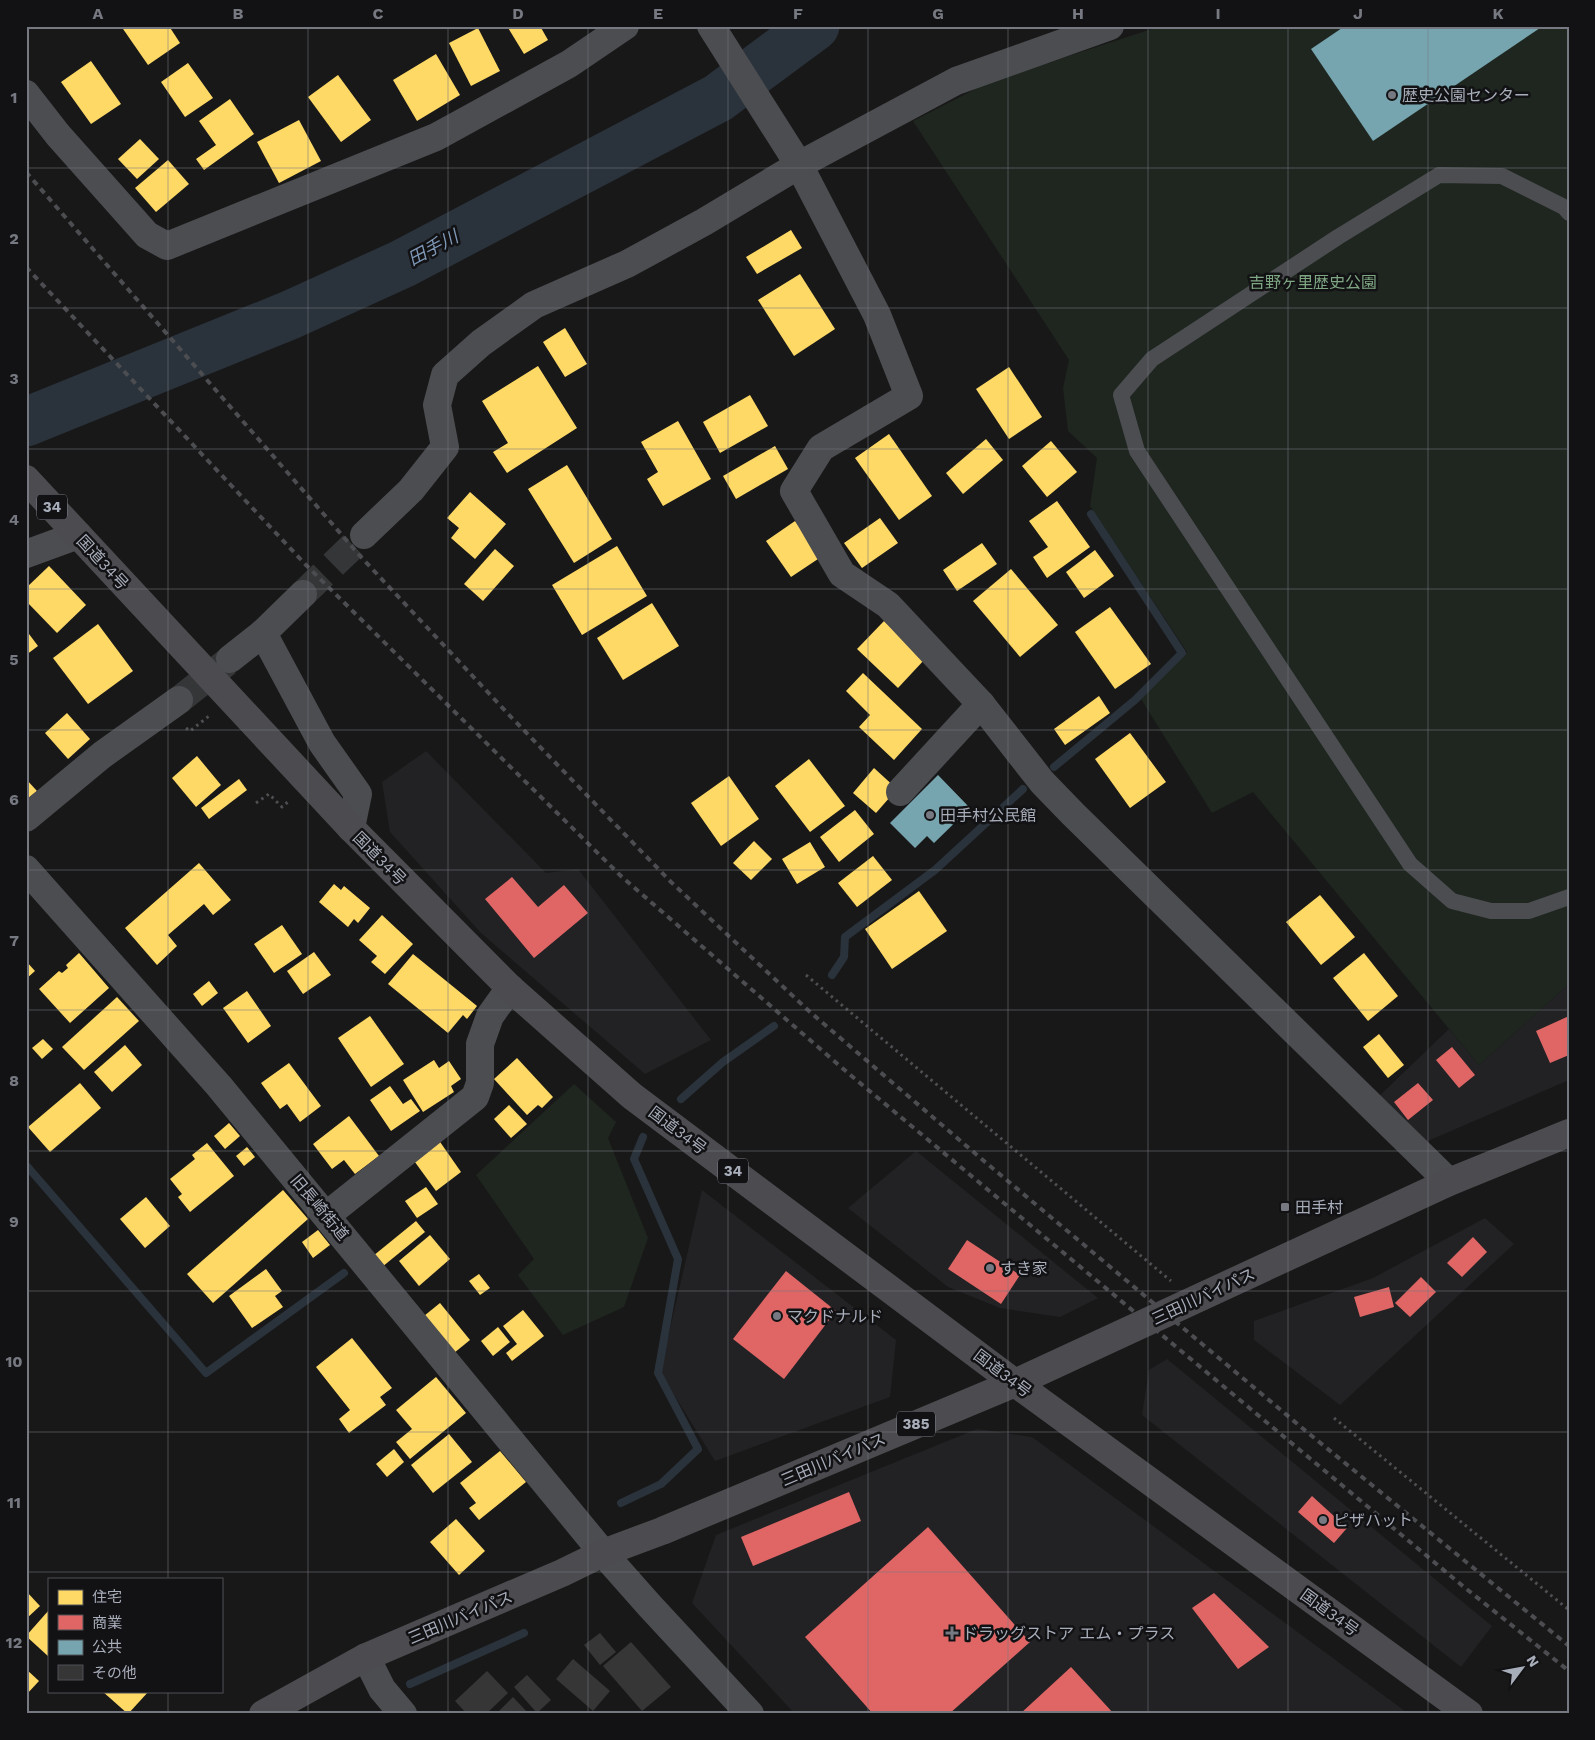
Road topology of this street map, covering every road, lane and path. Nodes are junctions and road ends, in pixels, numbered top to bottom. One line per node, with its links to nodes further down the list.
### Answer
1 (626, 26): 4 (street)
2 (1110, 26): 5 (street)
3 (713, 30): 5 (street)
4 (26, 94)
5 (799, 165): 9 (street); 15 (street)
6 (1569, 213): 22 (lane)
7 (26, 479): 8 (highway, 国道34号 / 34)
8 (78, 535): 10 (street); 20 (highway, 国道34号 / 34)
9 (364, 535)
10 (26, 554)
11 (303, 594): 12 (street)
12 (263, 633): 13 (street); 20 (street)
13 (230, 659)
14 (179, 700): 19 (street)
15 (981, 704): 16 (street); 26 (street)
16 (900, 792)
17 (289, 801): 18 (path)
18 (256, 803)
19 (26, 818)
20 (350, 828): 24 (highway, 国道34号 / 34)
21 (26, 869): 27 (street, 旧長崎街道)
22 (1569, 897)
23 (806, 975): 28 (path)
24 (510, 988): 27 (street); 29 (highway, 国道34号 / 34)
25 (1569, 1133): 26 (highway, 三田川バイパス / 385)
26 (1449, 1182): 28 (highway, 三田川バイパス / 385)
27 (327, 1215): 31 (street, 旧長崎街道)
28 (1190, 1302): 29 (highway, 三田川バイパス / 385)
29 (1016, 1383): 31 (highway, 三田川バイパス / 385); 37 (highway, 国道34号 / 34)
30 (1334, 1418): 32 (path)
31 (603, 1553): 33 (highway, 三田川バイパス / 385); 36 (street, 旧長崎街道)
32 (1569, 1610)
33 (366, 1657): 34 (highway, 三田川バイパス / 385); 35 (street)
34 (263, 1714)
35 (403, 1714)
36 (750, 1714)
37 (1470, 1714)

